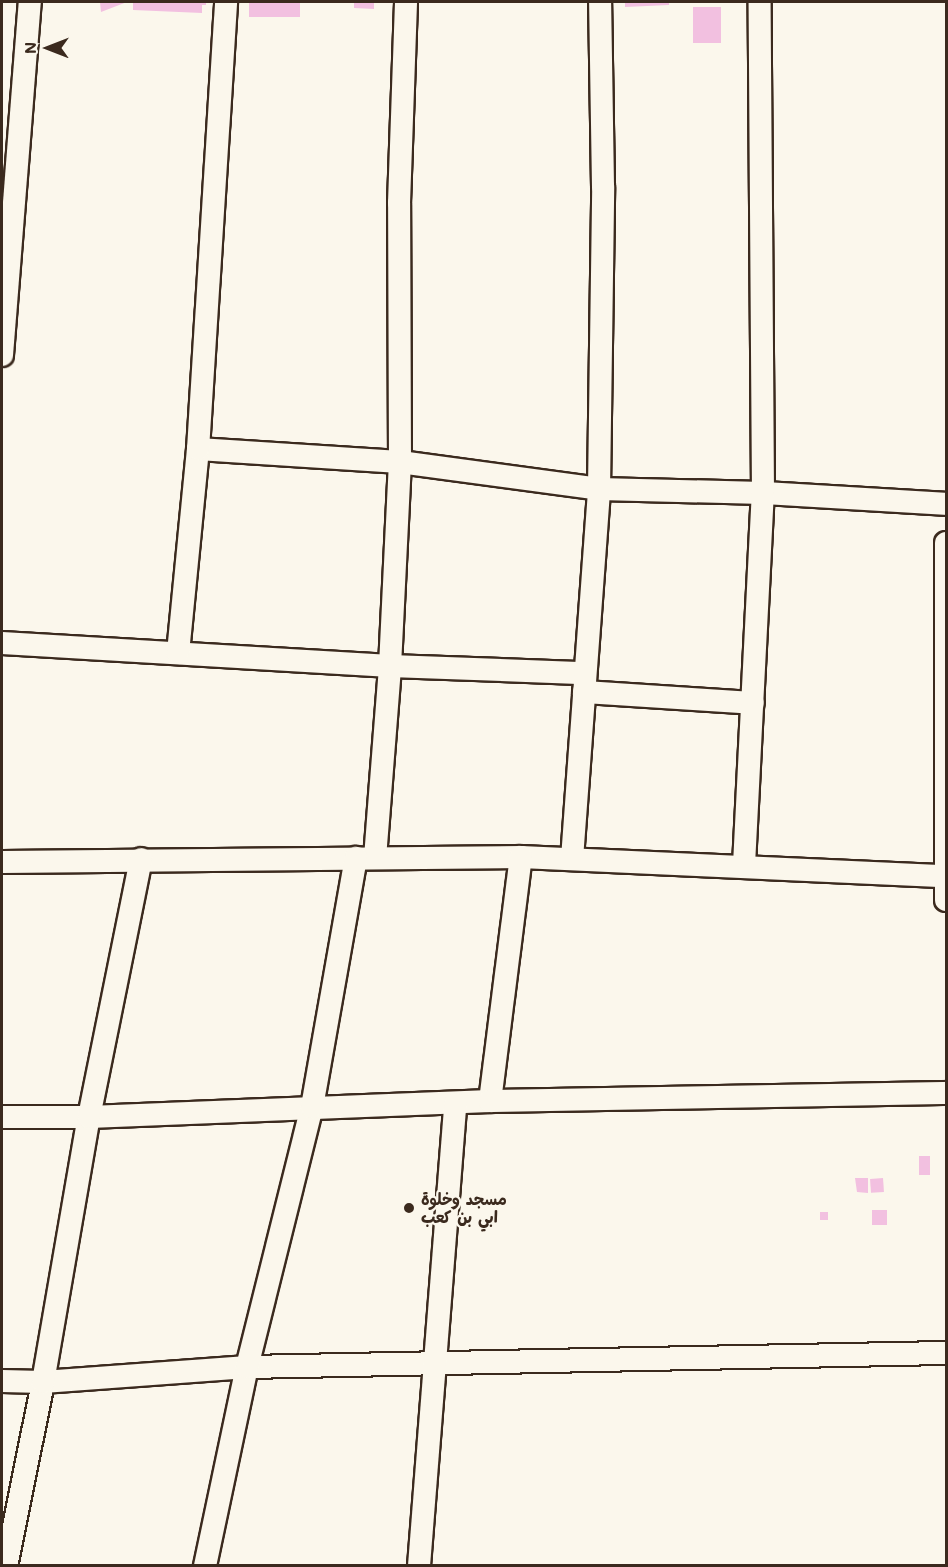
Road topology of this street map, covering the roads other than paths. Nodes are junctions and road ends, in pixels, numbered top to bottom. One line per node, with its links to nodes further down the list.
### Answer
1 (30, 2): 6 (street)
2 (226, 2): 7 (street)
3 (406, 2): 8 (street)
4 (600, 2): 9 (street)
5 (760, 2): 10 (street)
6 (2, 356)
7 (198, 448): 8 (street); 14 (street)
8 (400, 462): 9 (street); 15 (street)
9 (599, 489): 10 (street); 16 (street)
10 (763, 493): 11 (street); 17 (street)
11 (946, 504)
12 (946, 543): 24 (street)
13 (2, 643): 14 (street)
14 (178, 653): 15 (street)
15 (390, 666): 16 (street); 19 (street)
16 (585, 682): 17 (street); 21 (street)
17 (753, 703): 23 (street)
18 (521, 857): 19 (street); 21 (street); 27 (street)
19 (366, 858): 20 (street); 29 (street)
20 (141, 859): 22 (street); 31 (street)
21 (572, 859): 23 (street)
22 (2, 862)
23 (744, 865): 24 (street)
24 (945, 876): 25 (street)
25 (946, 900)
26 (946, 1093): 27 (street)
27 (490, 1101): 28 (street)
28 (455, 1104): 29 (street); 33 (street)
29 (312, 1107): 31 (street); 34 (street)
30 (2, 1117): 31 (street)
31 (89, 1117): 36 (street)
32 (946, 1353): 33 (street)
33 (434, 1363): 34 (street); 39 (street)
34 (247, 1367): 36 (street); 38 (street)
35 (2, 1381): 36 (street)
36 (43, 1382): 37 (street)
37 (6, 1566)
38 (206, 1566)
39 (419, 1566)

